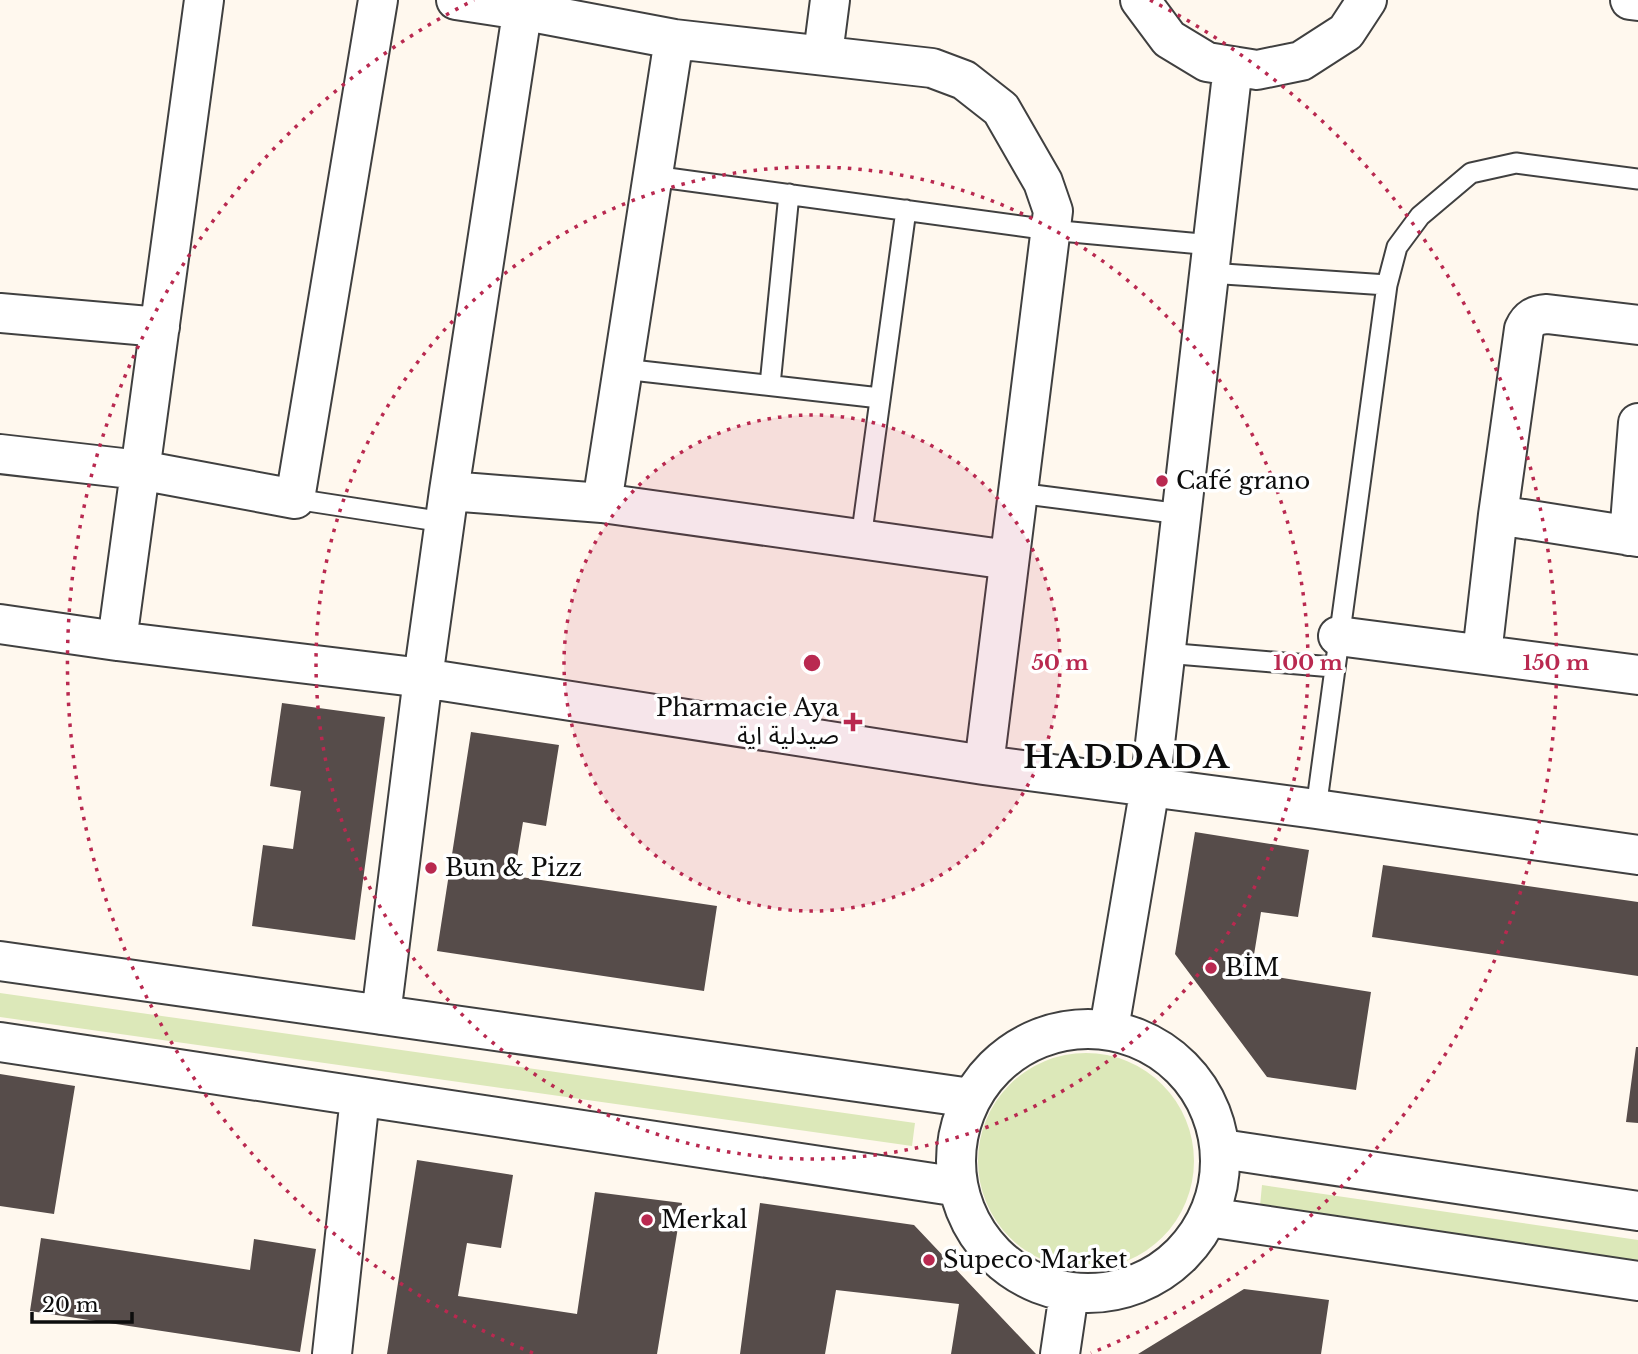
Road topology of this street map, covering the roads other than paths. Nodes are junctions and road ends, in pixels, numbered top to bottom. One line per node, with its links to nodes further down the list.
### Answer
1 (205, 0): 22 (street)
2 (378, 0): 30 (street)
3 (456, 0): 9 (street)
4 (830, 0): 11 (street)
5 (1140, 0): 12 (street)
6 (1367, 0): 12 (street)
7 (1630, 0): 8 (street)
8 (1638, 1)
9 (522, 5): 10 (street); 32 (street)
10 (674, 39): 11 (street); 13 (street)
11 (823, 54): 17 (street)
12 (1233, 66): 18 (street)
13 (653, 176): 15 (lane); 23 (street)
14 (1638, 179): 19 (lane)
15 (789, 194): 16 (lane); 24 (lane)
16 (906, 210): 17 (lane); 25 (lane)
17 (1051, 230): 18 (lane); 29 (street)
18 (1210, 259): 19 (lane); 33 (street)
19 (1387, 285): 40 (lane)
20 (0, 313): 22 (street)
21 (1638, 325): 34 (street)
22 (160, 327): 28 (street)
23 (623, 369): 24 (lane); 31 (street)
24 (770, 385): 25 (lane)
25 (880, 398): 36 (lane)
26 (1638, 423): 35 (street)
27 (0, 454): 28 (street)
28 (140, 470): 30 (street); 39 (street)
29 (1018, 493): 33 (lane); 37 (street)
30 (295, 499): 32 (lane)
31 (602, 503): 32 (street); 36 (street)
32 (447, 506): 44 (street)
33 (1181, 514): 41 (street)
34 (1498, 515): 35 (street); 42 (street)
35 (1633, 536)
36 (861, 539): 37 (street)
37 (1009, 560): 45 (street)
38 (0, 624): 39 (street)
39 (117, 641): 44 (street)
40 (1335, 652): 41 (lane); 42 (street); 47 (lane)
41 (1165, 653): 46 (street)
42 (1482, 654): 43 (street)
43 (1638, 675)
44 (422, 678): 45 (street); 50 (street)
45 (984, 765): 46 (street)
46 (1150, 787): 47 (street); 51 (street)
47 (1315, 809): 48 (street)
48 (1638, 855)
49 (0, 961): 50 (street)
50 (381, 1015): 54 (street)
51 (1108, 1029): 54 (street); 55 (street)
52 (0, 1042): 53 (street)
53 (360, 1097): 56 (street); 61 (street)
54 (971, 1098): 56 (street)
55 (1222, 1149): 57 (street); 58 (street)
56 (953, 1186): 60 (street)
57 (1638, 1211)
58 (1208, 1217): 59 (street); 60 (street)
59 (1638, 1281)
60 (1069, 1293): 62 (street)
61 (332, 1354)
62 (1060, 1354)

